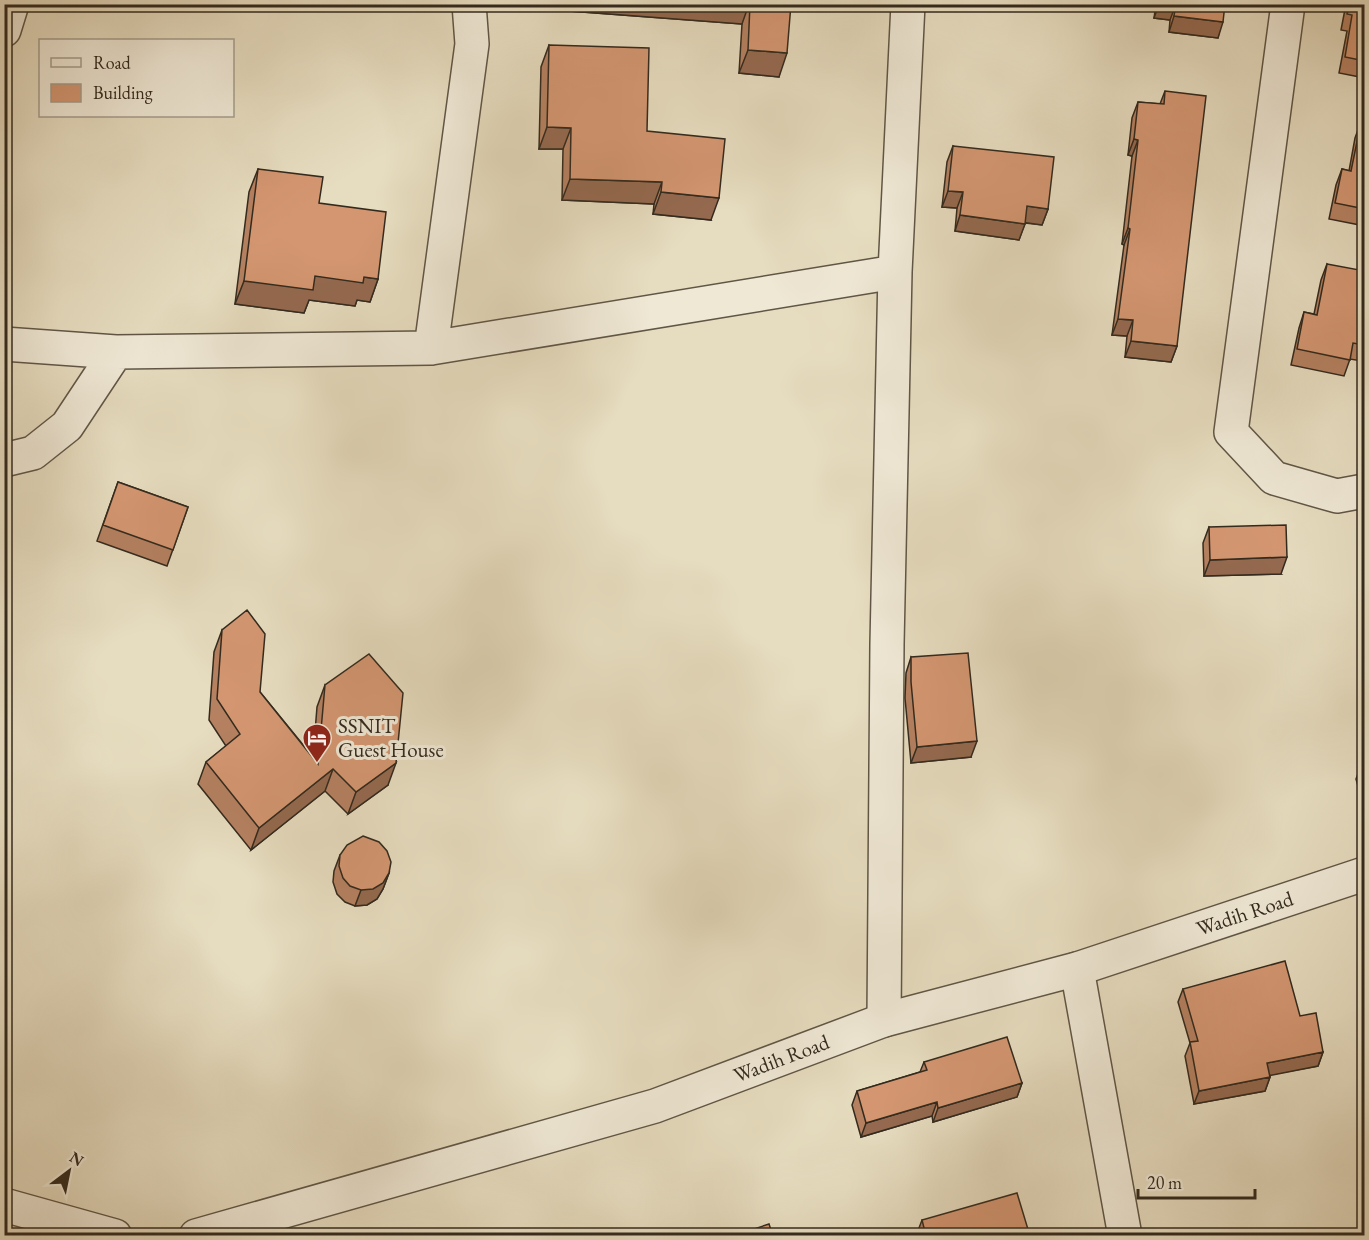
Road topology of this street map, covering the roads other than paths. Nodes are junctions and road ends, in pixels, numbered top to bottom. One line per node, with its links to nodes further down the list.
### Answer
1 (12, 4): 5 (street)
2 (469, 4): 8 (street)
3 (908, 4): 6 (street)
4 (1288, 4): 11 (street)
5 (4, 30)
6 (895, 272): 8 (street); 14 (street)
7 (4, 344): 9 (street)
8 (431, 348): 9 (street)
9 (116, 352): 10 (street)
10 (4, 460)
11 (1365, 491)
12 (1365, 874): 13 (street, Wadih Road)
13 (1077, 969): 14 (street, Wadih Road); 18 (street)
14 (884, 1020): 17 (street, Wadih Road)
15 (4, 1205): 16 (street)
16 (115, 1236)
17 (196, 1236)
18 (1125, 1236)

